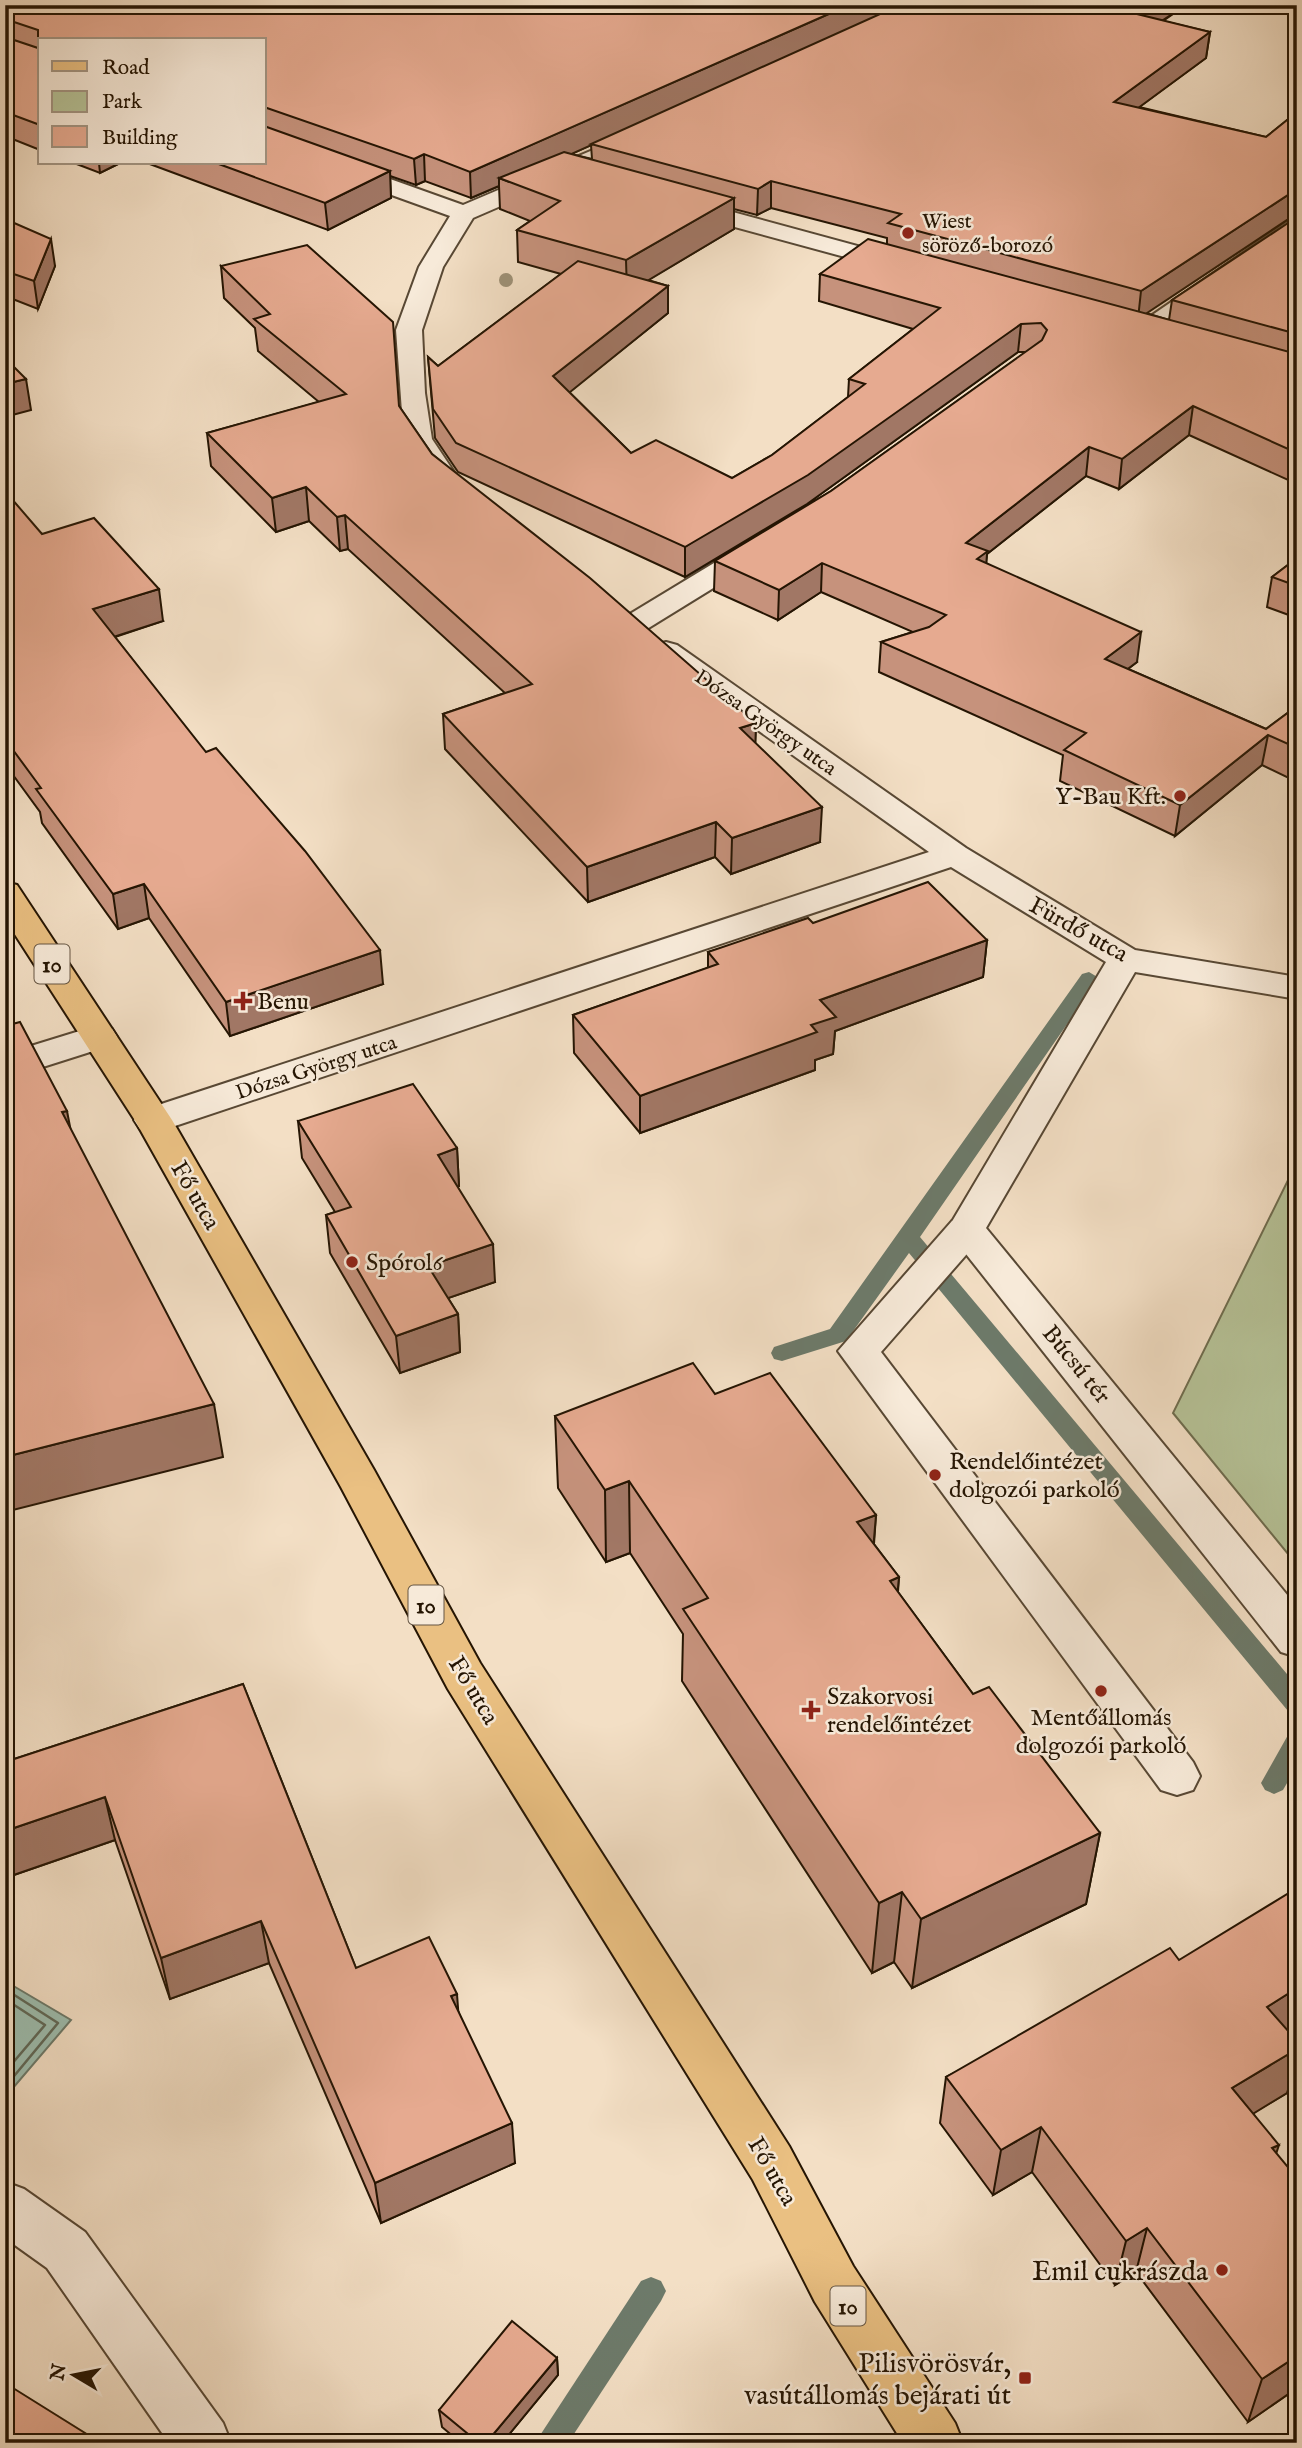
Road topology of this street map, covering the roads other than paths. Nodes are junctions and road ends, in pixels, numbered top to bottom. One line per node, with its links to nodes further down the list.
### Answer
1 (663, 126): 3 (street)
2 (266, 142): 6 (street)
3 (562, 172): 4 (street); 6 (street)
4 (603, 183)
5 (657, 198): 8 (street)
6 (464, 213): 12 (street)
7 (1297, 227): 10 (street)
8 (926, 272)
9 (1115, 324): 10 (street)
10 (1142, 331): 11 (street)
11 (1168, 338)
12 (468, 498)
13 (783, 533): 14 (street, Dózsa György utca)
14 (954, 855): 16 (street, Fürdő utca); 20 (street, Dózsa György utca)
15 (5, 892): 18 (main road, Fő utca / 10)
16 (1125, 959): 17 (street, Fürdő utca); 21 (street)
17 (1297, 988)
18 (99, 1037): 19 (street); 20 (main road, Fő utca / 10)
19 (5, 1067)
20 (153, 1120): 26 (main road, Fő utca / 10)
21 (959, 1238): 22 (street, Búcsú tér); 23 (street)
22 (1297, 1639)
23 (1177, 1776)
24 (5, 2207): 25 (street)
25 (203, 2443)
26 (936, 2443)

